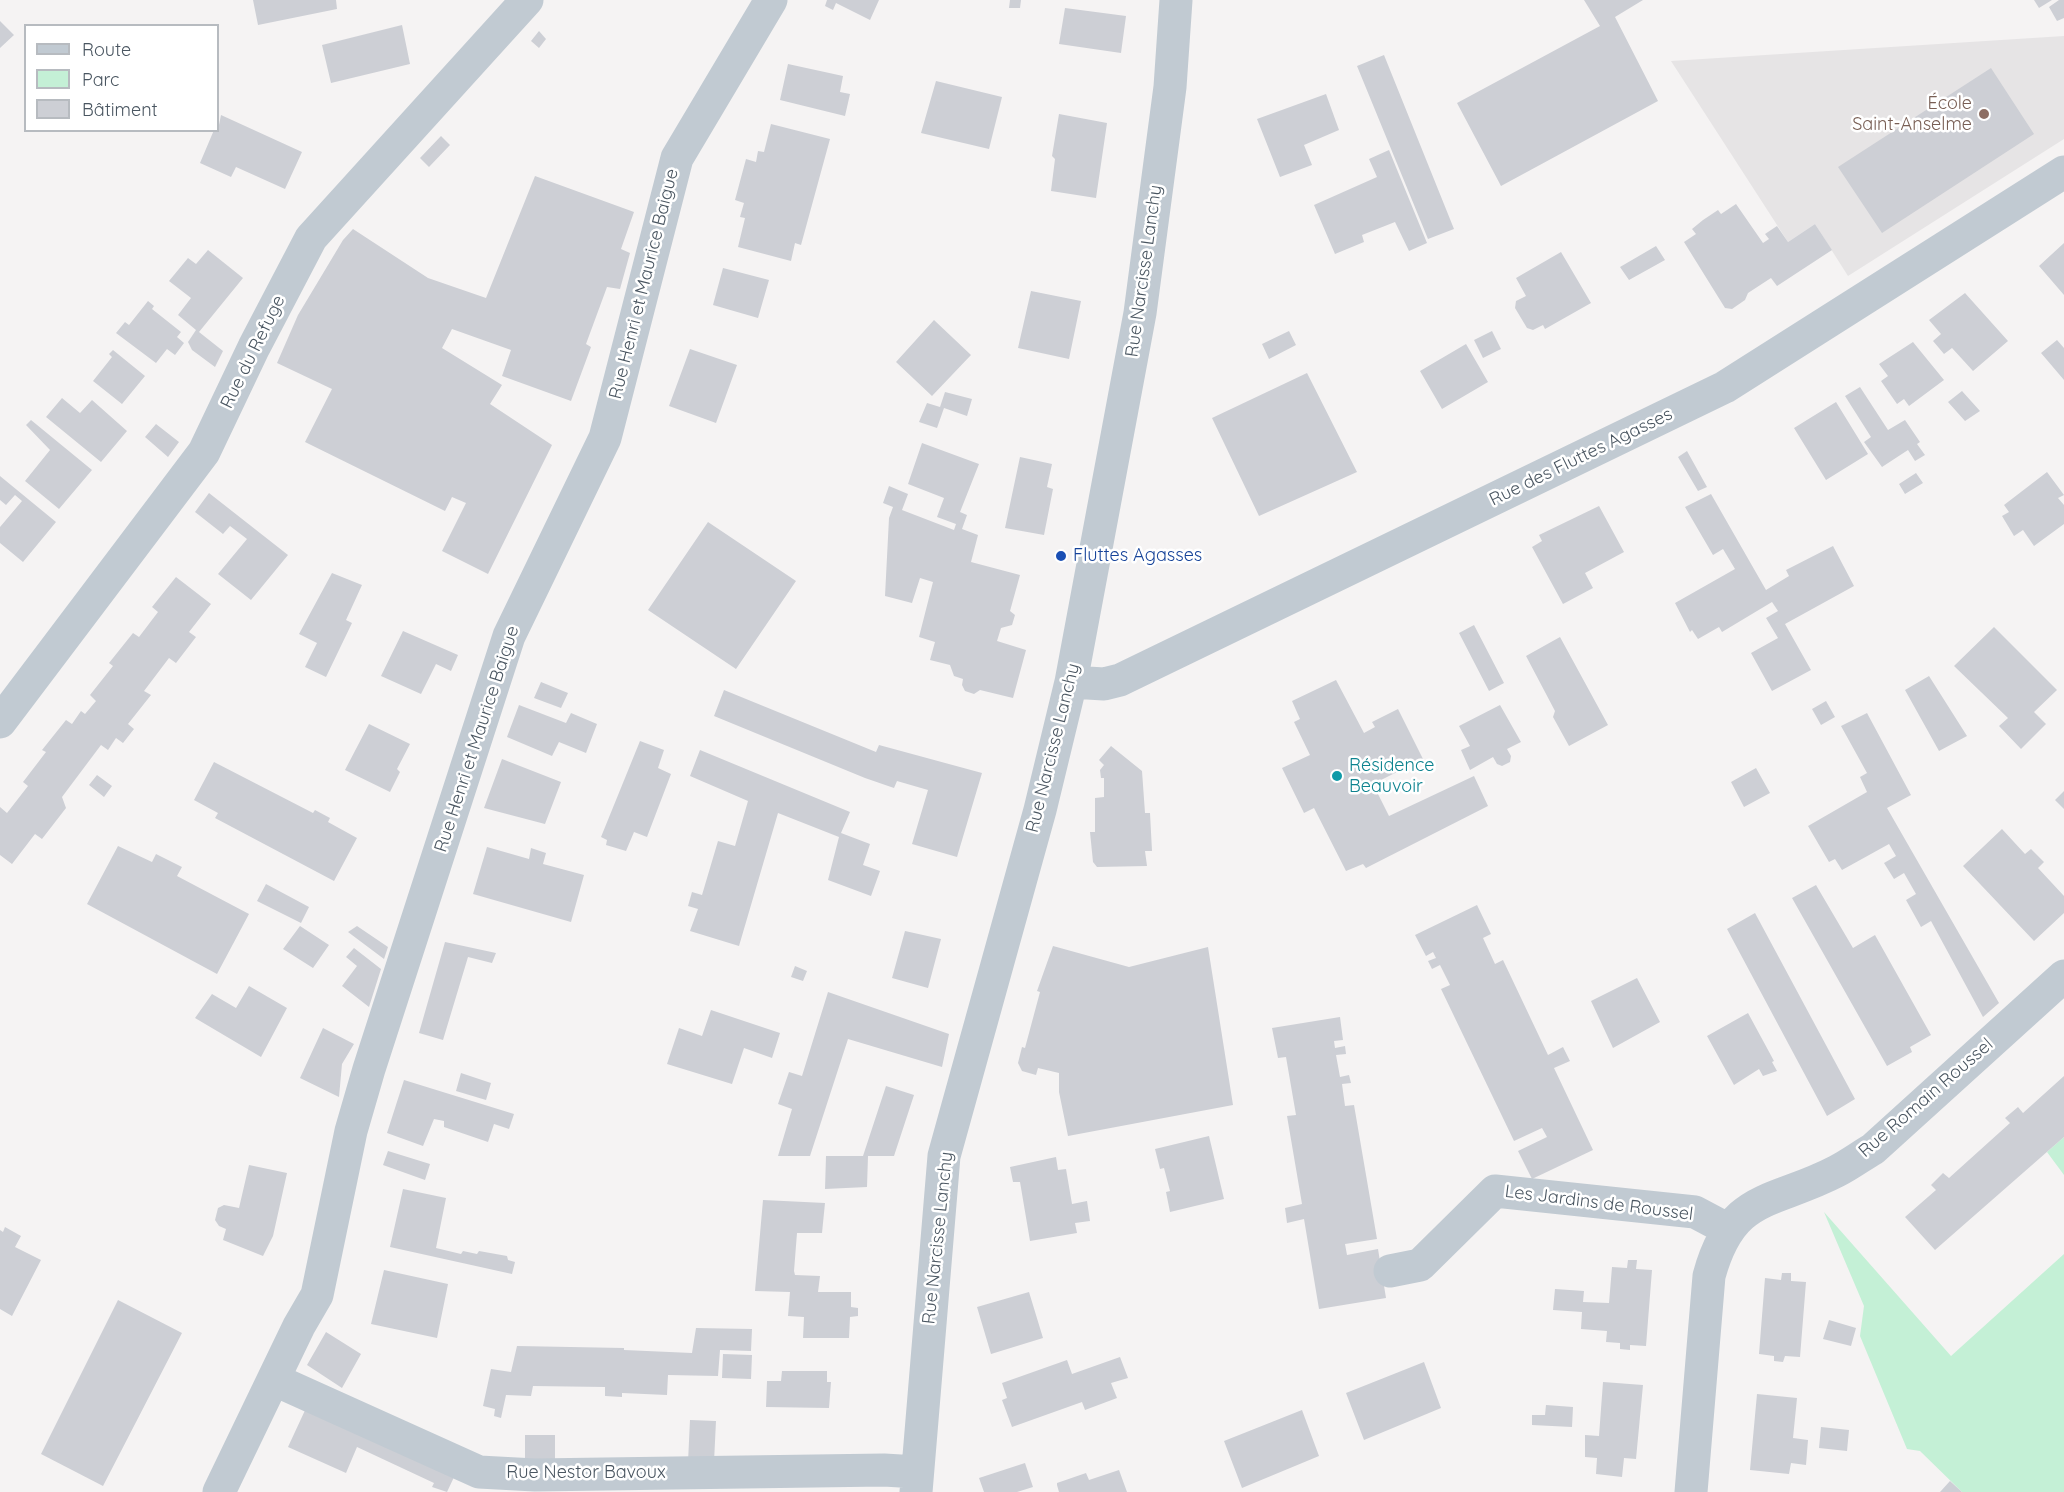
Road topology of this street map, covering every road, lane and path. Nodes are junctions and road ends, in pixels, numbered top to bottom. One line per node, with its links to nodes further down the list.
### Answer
1 (527, 0): 6 (street, Rue du Refuge)
2 (771, 0): 10 (street, Rue Henri et Maurice Baigue)
3 (1176, 0): 5 (street, Rue Narcisse Lanchy)
4 (2064, 172): 5 (street, Rue des Fluttes Agasses)
5 (1071, 682): 11 (street, Rue Narcisse Lanchy)
6 (0, 722)
7 (2064, 976): 8 (street, Rue Romain Roussel)
8 (1727, 1229): 9 (street, Les Jardins de Roussel); 13 (street, Rue Romain Roussel)
9 (1390, 1271)
10 (275, 1380): 11 (street, Rue Nestor Bavoux); 12 (street, Rue Henri et Maurice Baigue)
11 (916, 1482)
12 (219, 1492)
13 (1690, 1492)

